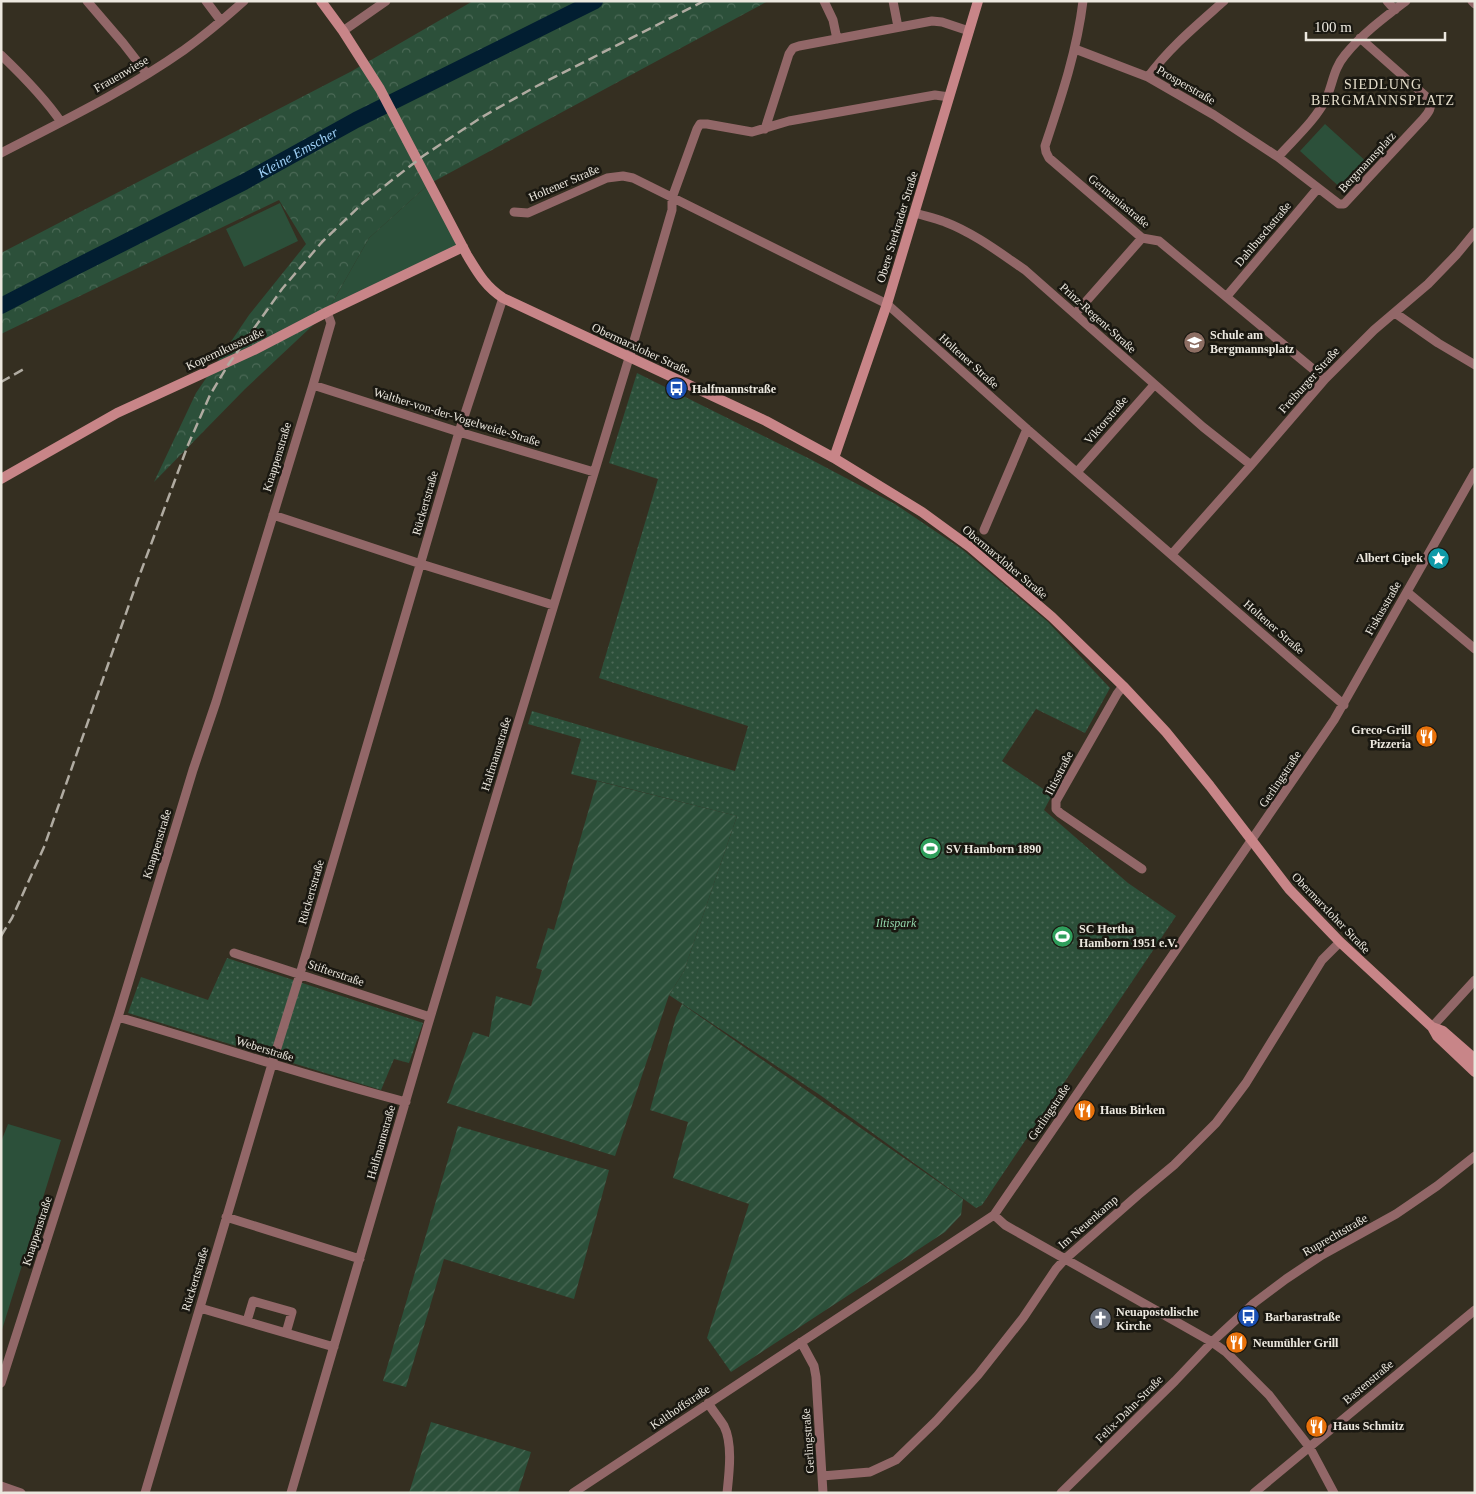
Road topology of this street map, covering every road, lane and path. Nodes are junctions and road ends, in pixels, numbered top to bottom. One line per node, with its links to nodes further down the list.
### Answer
1 (87, 1): 24 (street)
2 (206, 1): 16 (street)
3 (244, 1): 16 (street, Frauenwiese)
4 (322, 1): 18 (street)
5 (386, 1): 18 (street)
6 (824, 1): 21 (street)
7 (893, 1): 17 (street)
8 (978, 1): 19 (street, Obere Sterkrader Straße)
9 (1083, 1): 22 (street, Germaniastraße)
10 (1224, 1): 25 (street)
11 (1386, 1): 15 (street)
12 (1406, 1): 15 (street)
13 (1472, 1): 14 (street)
14 (1475, 4)
15 (1395, 10): 20 (street)
16 (221, 21): 24 (street, Frauenwiese)
17 (898, 27): 19 (street); 21 (street)
18 (343, 31): 37 (street)
19 (969, 31): 26 (street, Obere Sterkrader Straße)
20 (1360, 38): 30 (street); 31 (street, Bergmannsplatz)
21 (837, 39): 28 (street)
22 (1075, 49): 25 (street, Prosperstraße); 36 (street, Germaniastraße)
23 (1, 55): 27 (street)
24 (147, 74): 27 (street, Frauenwiese)
25 (1148, 77): 30 (street, Prosperstraße)
26 (949, 97): 28 (street, Halfmannstraße); 34 (street, Obere Sterkrader Straße)
27 (61, 122): 29 (street, Frauenwiese)
28 (765, 128): 32 (street, Halfmannstraße)
29 (1, 154)
30 (1278, 157): 31 (street, Bergmannsplatz)
31 (1318, 188): 38 (street, Dahlbuschstraße)
32 (672, 198): 33 (street, Holtener Straße); 40 (street, Holtener Straße); 44 (street, Halfmannstraße)
33 (514, 212)
34 (915, 213): 40 (street, Obere Sterkrader Straße); 43 (street, Prinz-Regent-Straße)
35 (1475, 232): 42 (street, Freiburger Straße)
36 (1142, 238): 38 (street, Germaniastraße); 43 (street)
37 (463, 247): 39 (street, Obermarxloher Straße); 41 (street, Kopernikusstraße)
38 (1227, 296): 46 (street, Germaniastraße)
39 (503, 298): 44 (street, Obermarxloher Straße); 50 (street, Rückertstraße)
40 (887, 304): 49 (street, Holtener Straße); 51 (street, Obere Sterkrader Straße)
41 (328, 312): 47 (street, Knappenstraße); 56 (street, Kopernikusstraße)
42 (1395, 313): 45 (street); 46 (street, Freiburger Straße)
43 (1075, 314): 48 (street, Prinz-Regent-Straße)
44 (629, 358): 51 (street, Obermarxloher Straße); 53 (street, Halfmannstraße)
45 (1475, 365)
46 (1325, 379): 52 (street, Freiburger Straße)
47 (313, 385): 50 (street, Walther-von-der-Vogelweide-Straße); 57 (street, Knappenstraße)
48 (1154, 385): 52 (street, Prinz-Regent-Straße); 54 (street, Viktorstraße)
49 (1027, 428): 54 (street, Holtener Straße); 58 (street)
50 (459, 432): 53 (street, Walther-von-der-Vogelweide-Straße); 60 (street, Rückertstraße)
51 (834, 458): 64 (street, Obermarxloher Straße)
52 (1251, 465): 59 (street, Freiburger Straße)
53 (594, 472): 62 (street, Halfmannstraße)
54 (1077, 472): 59 (street, Holtener Straße)
55 (1475, 472): 61 (street, Fiskusstraße)
56 (1, 479)
57 (273, 515): 60 (street); 72 (street, Knappenstraße)
58 (984, 530)
59 (1172, 554): 65 (street, Holtener Straße)
60 (420, 564): 62 (street); 70 (street, Rückertstraße)
61 (1407, 592): 63 (street); 65 (street, Fiskusstraße)
62 (553, 605): 73 (street, Halfmannstraße)
63 (1475, 649)
64 (1123, 686): 66 (street, Obermarxloher Straße); 67 (street, Iltisstraße)
65 (1344, 705): 66 (street, Gerlingstraße)
66 (1252, 841): 68 (street, Obermarxloher Straße); 80 (street, Gerlingstraße)
67 (1142, 869)
68 (1340, 942): 74 (street, Obermarxloher Straße); 83 (street, Im Neuenkamp)
69 (234, 953): 70 (street, Stifterstraße)
70 (300, 974): 73 (street, Stifterstraße); 76 (street, Rückertstraße)
71 (1475, 980): 74 (street)
72 (118, 1017): 76 (street, Weberstraße); 91 (street, Knappenstraße)
73 (430, 1017): 78 (street, Halfmannstraße)
74 (1432, 1027): 75 (street, Obermarxloher Straße); 77 (street, Obermarxloher Straße)
75 (1475, 1059)
76 (272, 1064): 78 (street, Weberstraße); 81 (street, Rückertstraße)
77 (1475, 1072)
78 (406, 1102): 82 (street, Halfmannstraße)
79 (1475, 1156): 89 (street, Ruprechtstraße)
80 (994, 1215): 83 (street); 88 (street, Gerlingstraße)
81 (226, 1217): 82 (street); 84 (street, Rückertstraße)
82 (360, 1259): 90 (street, Halfmannstraße)
83 (1065, 1259): 89 (street); 94 (street, Im Neuenkamp)
84 (200, 1308): 86 (street); 98 (street, Rückertstraße)
85 (1475, 1310): 93 (street, Bastenstraße)
86 (247, 1322): 87 (street); 87 (street)
87 (286, 1333): 90 (street)
88 (801, 1342): 92 (street, Kalthoffstraße); 94 (street, Gerlingstraße)
89 (1212, 1342): 93 (street); 96 (street, Felix-Dahn-Straße)
90 (334, 1347): 99 (street, Halfmannstraße)
91 (1, 1383)
92 (708, 1403): 100 (street, Kalthoffstraße); 101 (street)
93 (1310, 1448): 103 (street, Bastenstraße); 104 (street)
94 (822, 1476): 102 (street, Gerlingstraße)
95 (1, 1486): 97 (street)
96 (1063, 1492)
97 (21, 1493)
98 (145, 1493)
99 (291, 1493)
100 (573, 1493)
101 (727, 1493)
102 (824, 1493)
103 (1254, 1493)
104 (1334, 1493)

